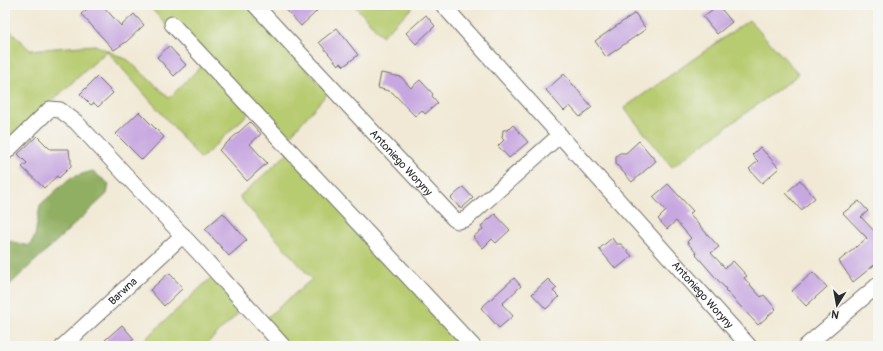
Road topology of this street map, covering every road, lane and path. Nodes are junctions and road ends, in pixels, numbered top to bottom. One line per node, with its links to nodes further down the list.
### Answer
1 (255, 5): 4 (street, Antoniego Woryny)
2 (443, 5): 4 (street, Antoniego Woryny)
3 (172, 24): 10 (street)
4 (560, 135): 11 (street, Antoniego Woryny)
5 (5, 153): 6 (street)
6 (183, 236): 8 (street, Barwna); 9 (street)
7 (878, 285): 12 (street)
8 (63, 346)
9 (283, 346)
10 (473, 346)
11 (749, 346)
12 (806, 346)

